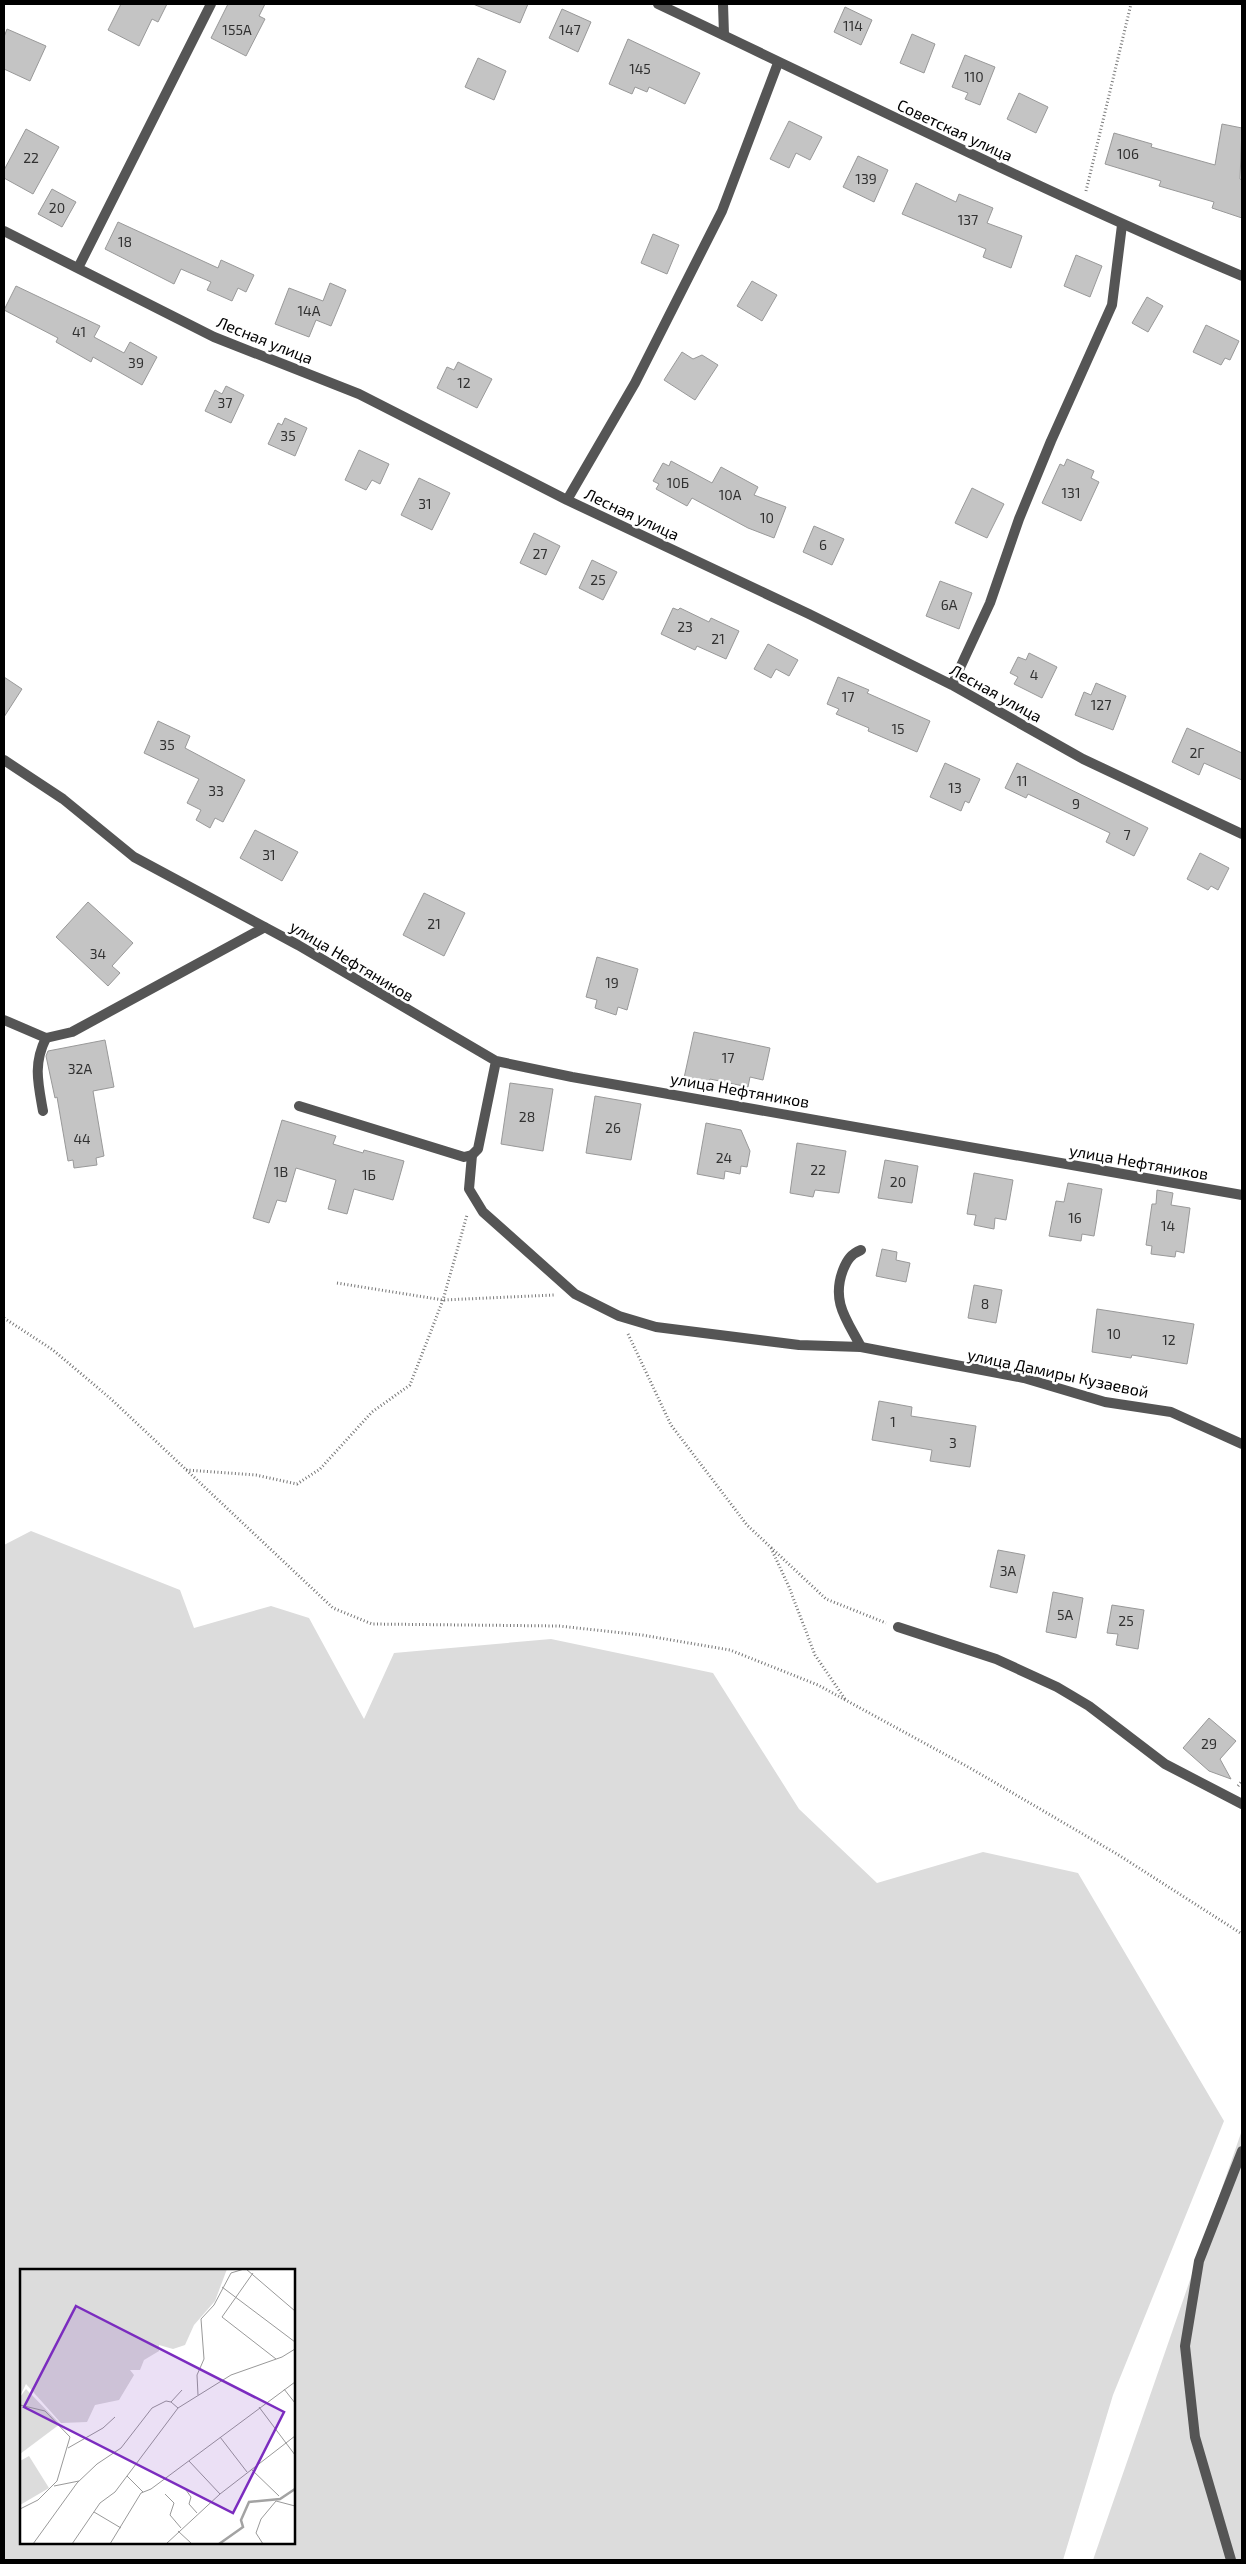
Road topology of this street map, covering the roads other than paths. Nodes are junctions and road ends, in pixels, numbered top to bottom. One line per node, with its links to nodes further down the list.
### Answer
1 (210, 4): 8 (street)
2 (658, 4): 4 (street, Советская улица)
3 (723, 4): 4 (street)
4 (724, 35): 5 (street, Советская улица)
5 (778, 63): 6 (street, Советская улица); 10 (street)
6 (1122, 225): 9 (street, Советская улица); 11 (street)
7 (4, 231): 8 (street, Лесная улица)
8 (78, 268): 10 (street, Лесная улица)
9 (1242, 276)
10 (567, 500): 11 (street, Лесная улица)
11 (952, 685): 13 (street, Лесная улица)
12 (4, 760): 14 (street, улица Нефтяников)
13 (1242, 834)
14 (265, 927): 16 (street, улица Нефтяников); 17 (street, улица Нефтяников)
15 (4, 1020): 16 (street)
16 (46, 1038): 19 (street)
17 (496, 1061): 20 (street); 21 (street, улица Нефтяников)
18 (299, 1106): 20 (street)
19 (43, 1111)
20 (472, 1155): 23 (street, улица Дамиры Кузаевой)
21 (1242, 1195)
22 (861, 1250): 23 (street)
23 (861, 1347): 24 (street, улица Дамиры Кузаевой)
24 (1242, 1444)
25 (898, 1627): 26 (street)
26 (1242, 1804)
27 (1242, 2151): 28 (street)
28 (1231, 2560)

